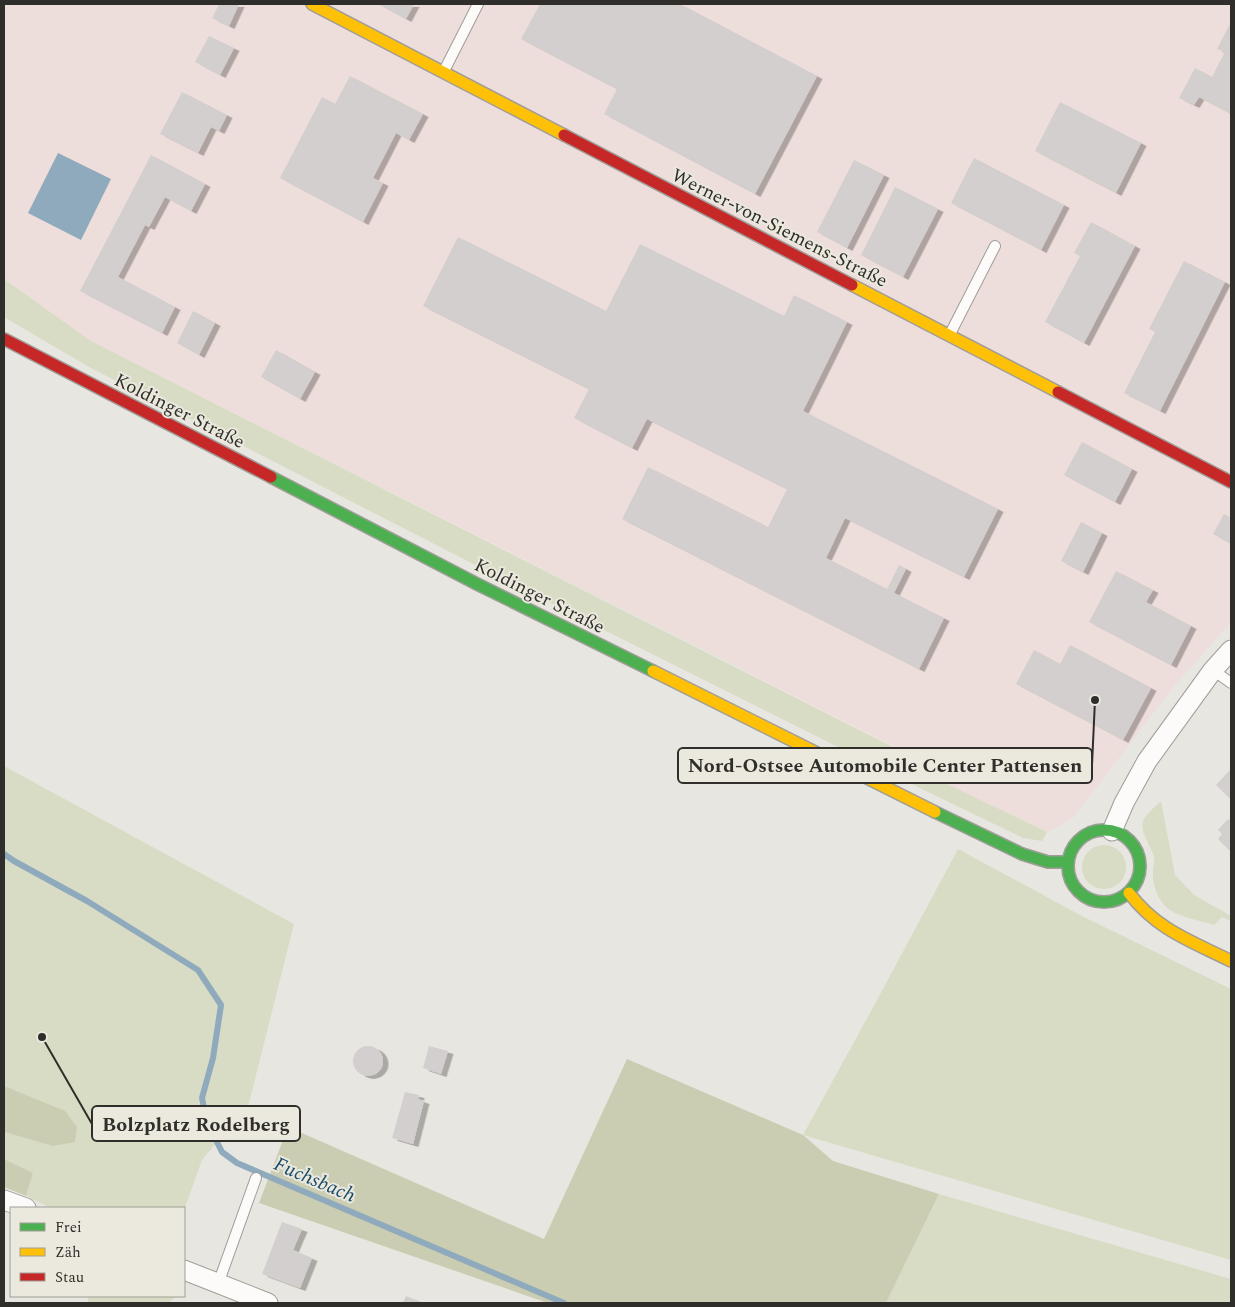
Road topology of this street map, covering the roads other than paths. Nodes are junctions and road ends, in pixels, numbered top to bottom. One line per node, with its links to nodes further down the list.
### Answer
1 (312, 4): 3 (street, Werner-von-Siemens-Straße)
2 (478, 4): 3 (lane)
3 (444, 72): 5 (street, Werner-von-Siemens-Straße)
4 (995, 246): 5 (lane)
5 (950, 335): 7 (street, Werner-von-Siemens-Straße)
6 (4, 339): 12 (street, Koldinger Straße)
7 (1231, 482)
8 (1231, 650): 9 (street)
9 (1213, 670): 10 (lane); 11 (street)
10 (1231, 683)
11 (1112, 831): 12 (street); 13 (street)
12 (1068, 862): 13 (street)
13 (1129, 893): 14 (street)
14 (1231, 961)
15 (256, 1178): 19 (lane)
16 (4, 1200): 17 (street)
17 (23, 1207)
18 (185, 1270): 19 (street)
19 (218, 1284): 20 (street)
20 (268, 1303)

